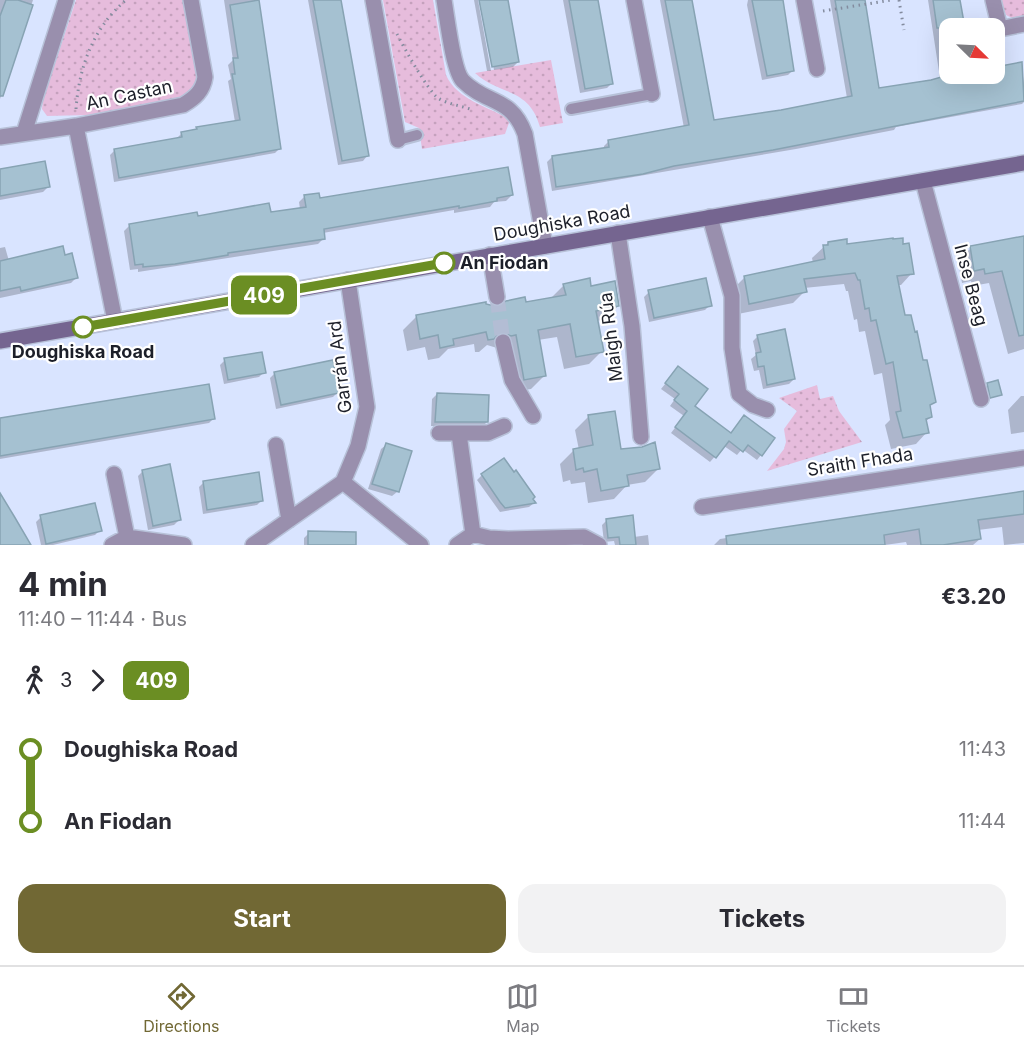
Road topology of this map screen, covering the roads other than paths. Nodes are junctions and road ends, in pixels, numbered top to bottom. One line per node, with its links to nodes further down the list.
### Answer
1 (66, 0): 13 (street)
2 (191, 0): 12 (street, An Castan)
3 (373, 0): 16 (street)
4 (444, 0): 21 (street)
5 (634, 0): 10 (street)
6 (993, 0): 8 (street)
7 (805, 7): 9 (street)
8 (1024, 24)
9 (817, 69)
10 (652, 94): 11 (lane)
11 (571, 109)
12 (76, 126): 13 (street, An Castan); 25 (street, An Castan)
13 (24, 133): 15 (street, An Castan)
14 (417, 135): 16 (lane)
15 (0, 136)
16 (398, 140)
17 (1024, 163): 18 (street, Doughiska Road)
18 (923, 181): 19 (street, Doughiska Road); 28 (street, Inse Beag)
19 (710, 218): 20 (street, Doughiska Road); 29 (street)
20 (618, 233): 21 (street, Doughiska Road); 34 (street, Maigh Rúa)
21 (545, 246): 22 (street, Doughiska Road)
22 (490, 255): 23 (street, Doughiska Road); 24 (street)
23 (348, 280): 25 (street, Doughiska Road); 38 (street, Garrán Ard)
24 (497, 297)
25 (115, 321): 26 (street, Doughiska Road)
26 (0, 341)
27 (503, 342): 30 (street)
28 (981, 399)
29 (767, 410)
30 (534, 416)
31 (504, 426): 33 (street)
32 (439, 433): 33 (street)
33 (459, 434): 41 (street)
34 (641, 437)
35 (276, 445): 40 (street)
36 (1024, 458): 39 (street, Sraith Fhada)
37 (114, 474): 42 (street)
38 (343, 482): 40 (street); 46 (street)
39 (702, 507)
40 (289, 520): 45 (street)
41 (473, 534): 47 (street); 48 (street)
42 (127, 537): 43 (street); 44 (street)
43 (112, 545)
44 (184, 545)
45 (253, 545)
46 (421, 545)
47 (457, 545)
48 (599, 545)

